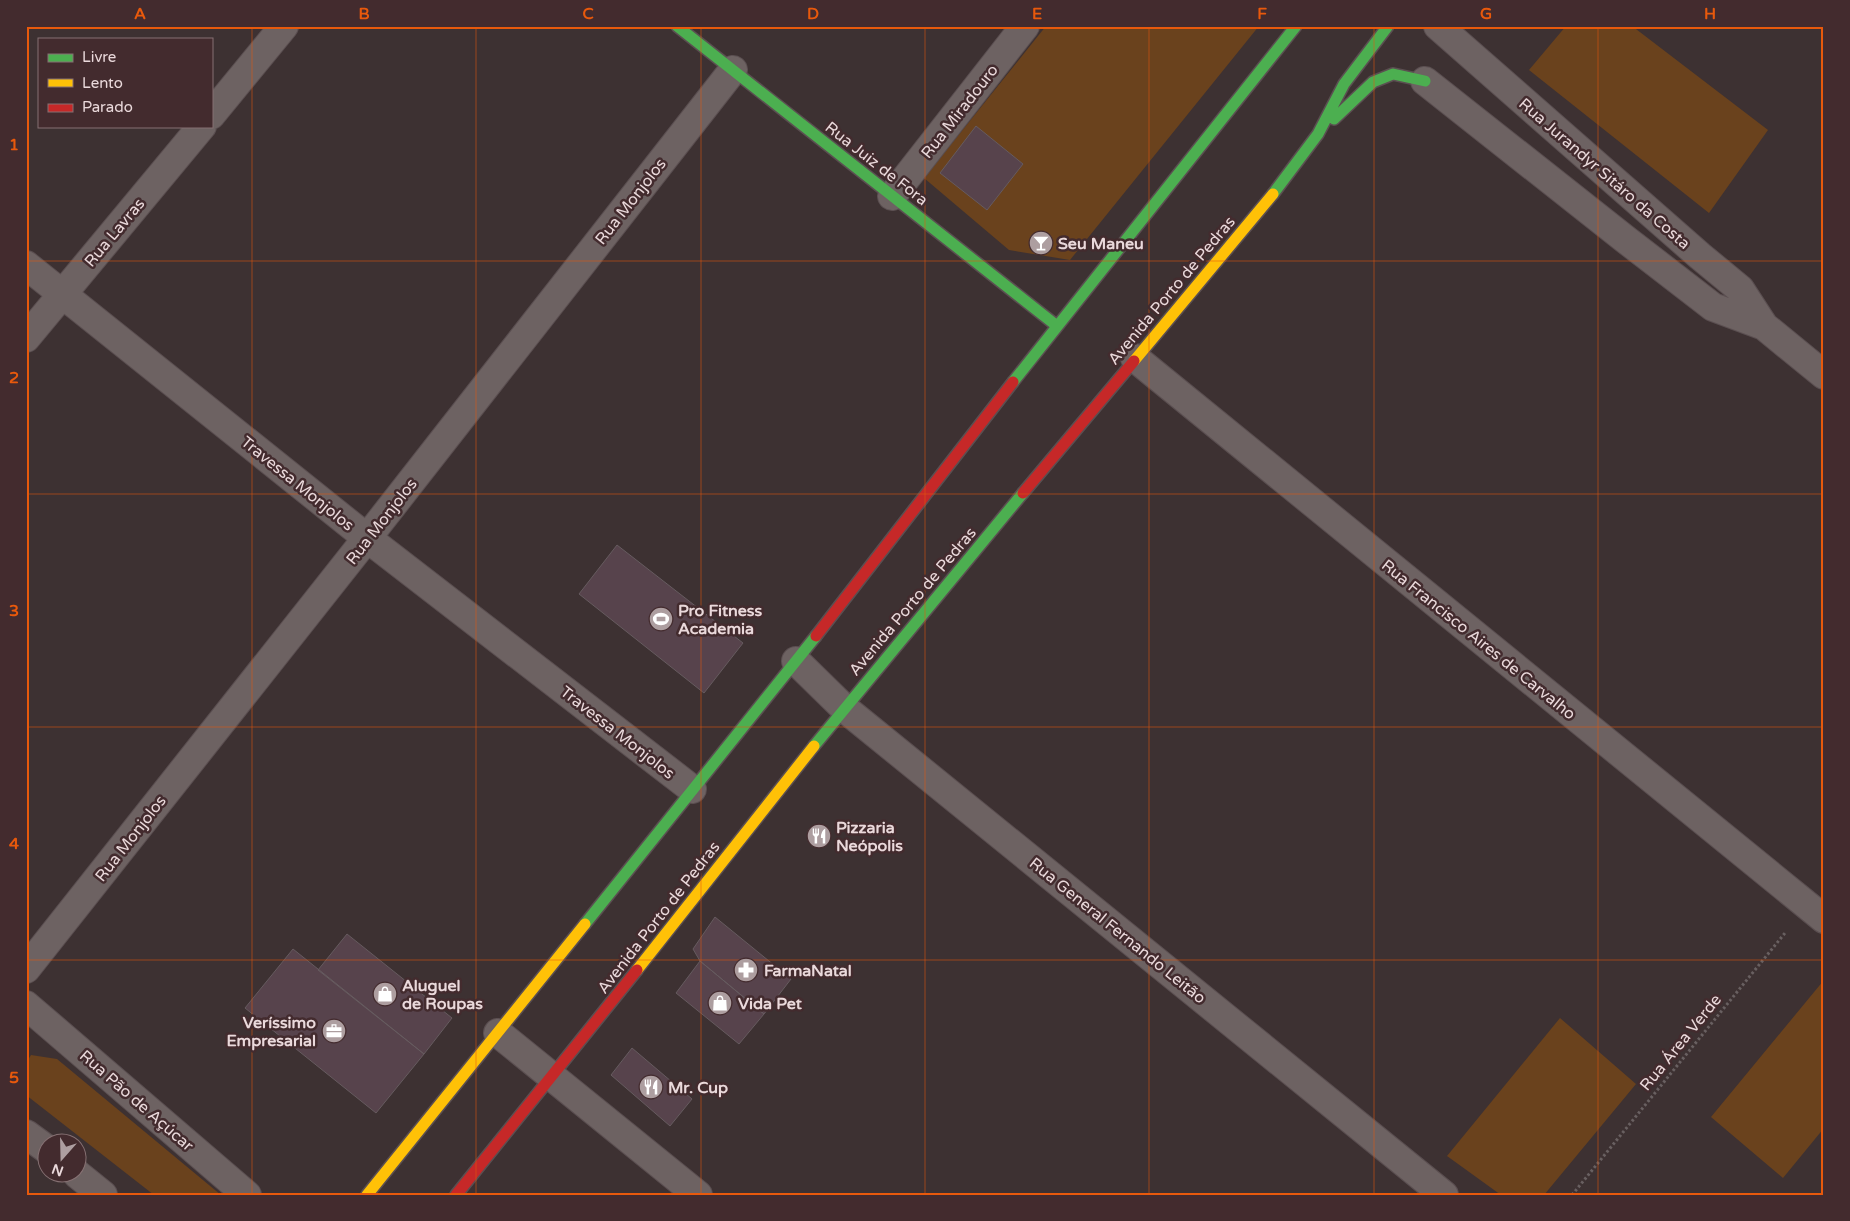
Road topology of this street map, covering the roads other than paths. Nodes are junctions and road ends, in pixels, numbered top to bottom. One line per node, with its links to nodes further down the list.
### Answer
1 (284, 26): 9 (street)
2 (677, 26): 7 (main road, Rua Juiz de Fora)
3 (1025, 26): 12 (street, Rua Miradouro)
4 (1296, 26): 15 (main road)
5 (1388, 26): 11 (main road, Avenida Porto de Pedras)
6 (1438, 26): 16 (street, Rua Jurandyr Sitáro da Costa)
7 (733, 70): 12 (main road, Rua Juiz de Fora); 20 (street, Rua Monjolos)
8 (1425, 81): 11 (main road); 16 (street, Rua Jurandyr Sitáro da Costa)
9 (212, 114)
10 (200, 128): 14 (street, Rua Lavras)
11 (1318, 134): 18 (main road, Avenida Porto de Pedras)
12 (892, 196): 15 (main road, Rua Juiz de Fora)
13 (26, 264): 14 (street, Travessa Monjolos)
14 (62, 294): 17 (street, Rua Lavras); 20 (street, Travessa Monjolos)
15 (1057, 326): 21 (main road)
16 (1764, 326): 19 (street, Rua Jurandyr Sitáro da Costa)
17 (26, 338)
18 (1135, 358): 22 (main road, Avenida Porto de Pedras); 24 (street, Rua Francisco Aires de Carvalho)
19 (1824, 375)
20 (367, 538): 23 (street, Travessa Monjolos); 25 (street, Rua Monjolos)
21 (796, 661): 22 (street, Rua General Fernando Leitão); 23 (main road)
22 (844, 708): 28 (main road, Avenida Porto de Pedras); 37 (street, Rua General Fernando Leitão)
23 (692, 789): 27 (main road)
24 (1816, 912)
25 (26, 969)
26 (26, 1005): 33 (street, Rua Pão de Açúcar)
27 (498, 1033): 28 (street); 34 (main road)
28 (552, 1077): 35 (main road, Avenida Porto de Pedras); 36 (street)
29 (26, 1134): 30 (street)
30 (38, 1143)
31 (88, 1183): 32 (street)
32 (104, 1195)
33 (247, 1195)
34 (367, 1195)
35 (456, 1195)
36 (698, 1195)
37 (1444, 1195)

